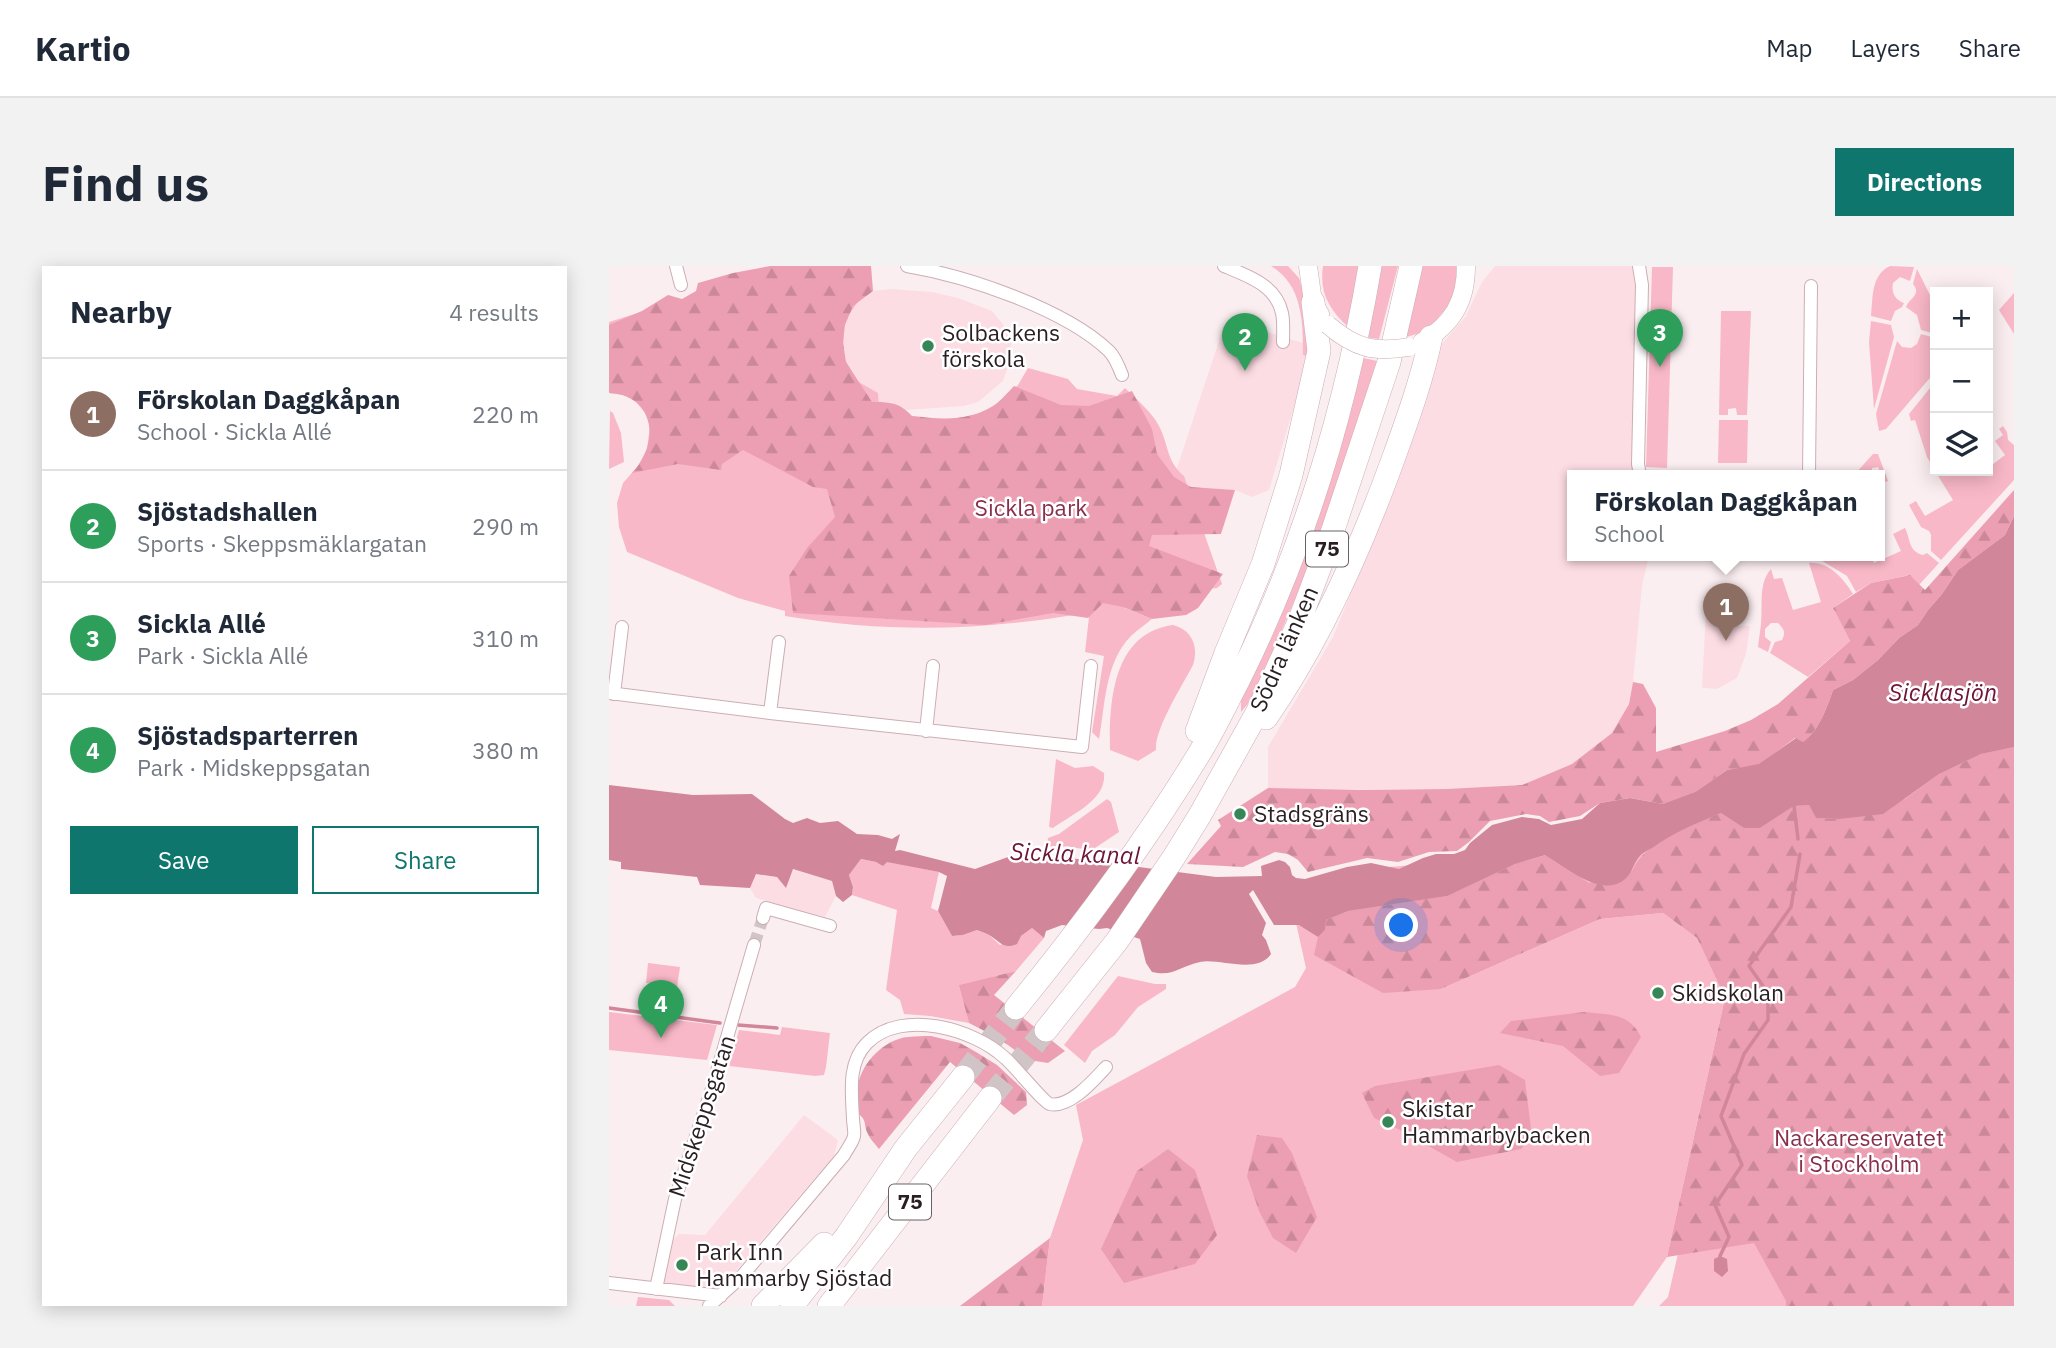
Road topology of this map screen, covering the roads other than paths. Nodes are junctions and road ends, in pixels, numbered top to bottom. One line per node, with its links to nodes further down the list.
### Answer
1 (675, 266): 11 (street)
2 (907, 266): 18 (street)
3 (1224, 266): 17 (street)
4 (1370, 266): 29 (highway, Södra länken / 75)
5 (1411, 266): 28 (highway, Södra länken / 75)
6 (1466, 266): 13 (main road)
7 (1480, 266): 13 (main road)
8 (1639, 266): 12 (street)
9 (1649, 266): 12 (street)
10 (1306, 268): 15 (main road)
11 (681, 285)
12 (1641, 285): 19 (street)
13 (1466, 286): 16 (main road)
14 (1811, 286): 20 (street)
15 (1313, 302): 16 (main road, bridge); 29 (highway)
16 (1431, 337): 28 (highway)
17 (1283, 342)
18 (1122, 375)
19 (1639, 470)
20 (1809, 470)
21 (622, 627): 25 (street)
22 (779, 642): 26 (street)
23 (933, 666): 27 (street)
24 (1091, 666): 27 (street)
25 (611, 693): 26 (street)
26 (770, 713): 27 (street)
27 (926, 731)
28 (1200, 815): 34 (highway, Södra länken / 75)
29 (1139, 846): 33 (highway, 75)
30 (762, 918): 31 (street)
31 (830, 926)
32 (754, 944): 40 (street, Midskeppsgatan)
33 (1016, 1008)
34 (1046, 1030)
35 (1106, 1067): 41 (street)
36 (963, 1077): 38 (highway, 75)
37 (990, 1098): 45 (highway, 75)
38 (906, 1148): 43 (highway); 44 (highway, 75)
39 (609, 1283): 40 (street)
40 (656, 1289): 41 (street)
41 (721, 1296): 42 (street)
42 (709, 1306)
43 (763, 1306)
44 (792, 1306)
45 (829, 1306)

